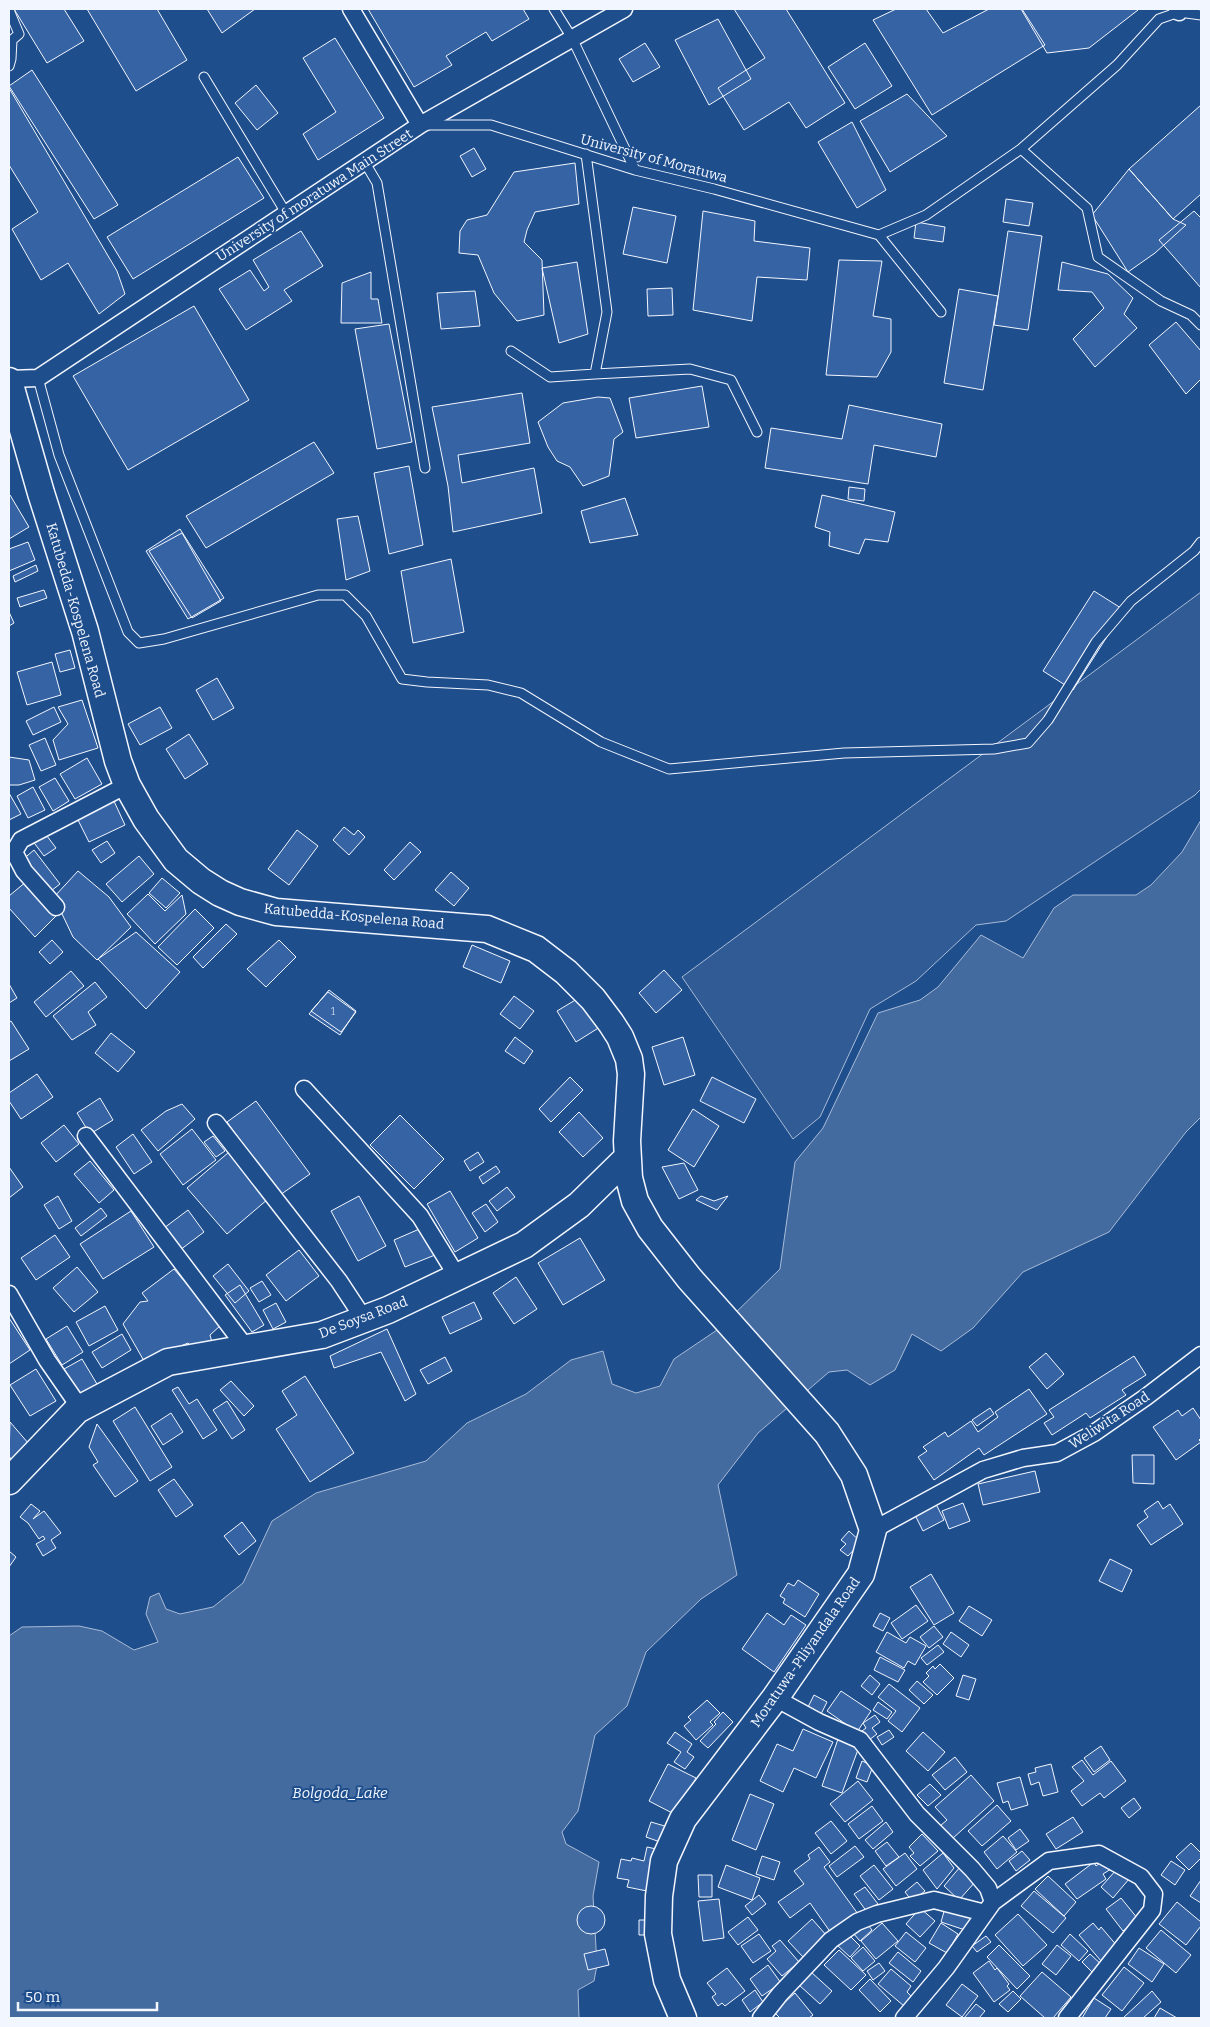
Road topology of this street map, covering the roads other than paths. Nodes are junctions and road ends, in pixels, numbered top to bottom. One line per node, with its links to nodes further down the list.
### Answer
1 (351, 9): 10 (street)
2 (554, 9): 7 (lane)
3 (624, 9): 7 (street, University of moratuwa Main Street)
4 (9, 10): 8 (lane)
5 (1178, 10): 6 (lane); 11 (lane)
6 (1201, 15)
7 (572, 38): 10 (street, University of moratuwa Main Street); 14 (lane)
8 (9, 66)
9 (204, 77): 15 (lane)
10 (420, 125): 12 (lane, University of Moratuwa); 13 (street, University of moratuwa Main Street)
11 (1021, 150): 16 (lane); 18 (lane)
12 (586, 154): 14 (lane, University of Moratuwa); 20 (lane)
13 (364, 161): 15 (street, University of moratuwa Main Street); 24 (lane)
14 (635, 170): 16 (lane, University of Moratuwa)
15 (286, 213): 21 (street, University of moratuwa Main Street)
16 (879, 234): 17 (lane)
17 (941, 312)
18 (1201, 325)
19 (512, 351): 20 (lane)
20 (595, 374): 23 (lane)
21 (38, 378): 22 (street); 25 (lane)
22 (9, 380): 26 (main road, Katubedda-Kospelena Road)
23 (756, 432)
24 (425, 468)
25 (1201, 542)
26 (127, 785): 27 (street); 31 (main road, Katubedda-Kospelena Road)
27 (56, 906)
28 (304, 1089): 32 (street)
29 (216, 1123): 34 (street)
30 (86, 1136): 35 (street)
31 (627, 1158): 32 (main road, De Soysa Road); 39 (main road)
32 (457, 1276): 34 (main road, De Soysa Road)
33 (9, 1294): 37 (street)
34 (364, 1319): 35 (main road, De Soysa Road)
35 (247, 1348): 37 (main road, De Soysa Road)
36 (1201, 1355): 39 (street, Weliwita Road)
37 (78, 1410): 38 (main road, De Soysa Road)
38 (9, 1481)
39 (873, 1530): 40 (main road, Moratuwa-Piliyandala Road)
40 (775, 1698): 41 (street); 42 (main road, Moratuwa-Piliyandala Road)
41 (989, 1908): 43 (street); 44 (street); 45 (street)
42 (683, 2018)
43 (761, 2018)
44 (904, 2018)
45 (1067, 2018)

